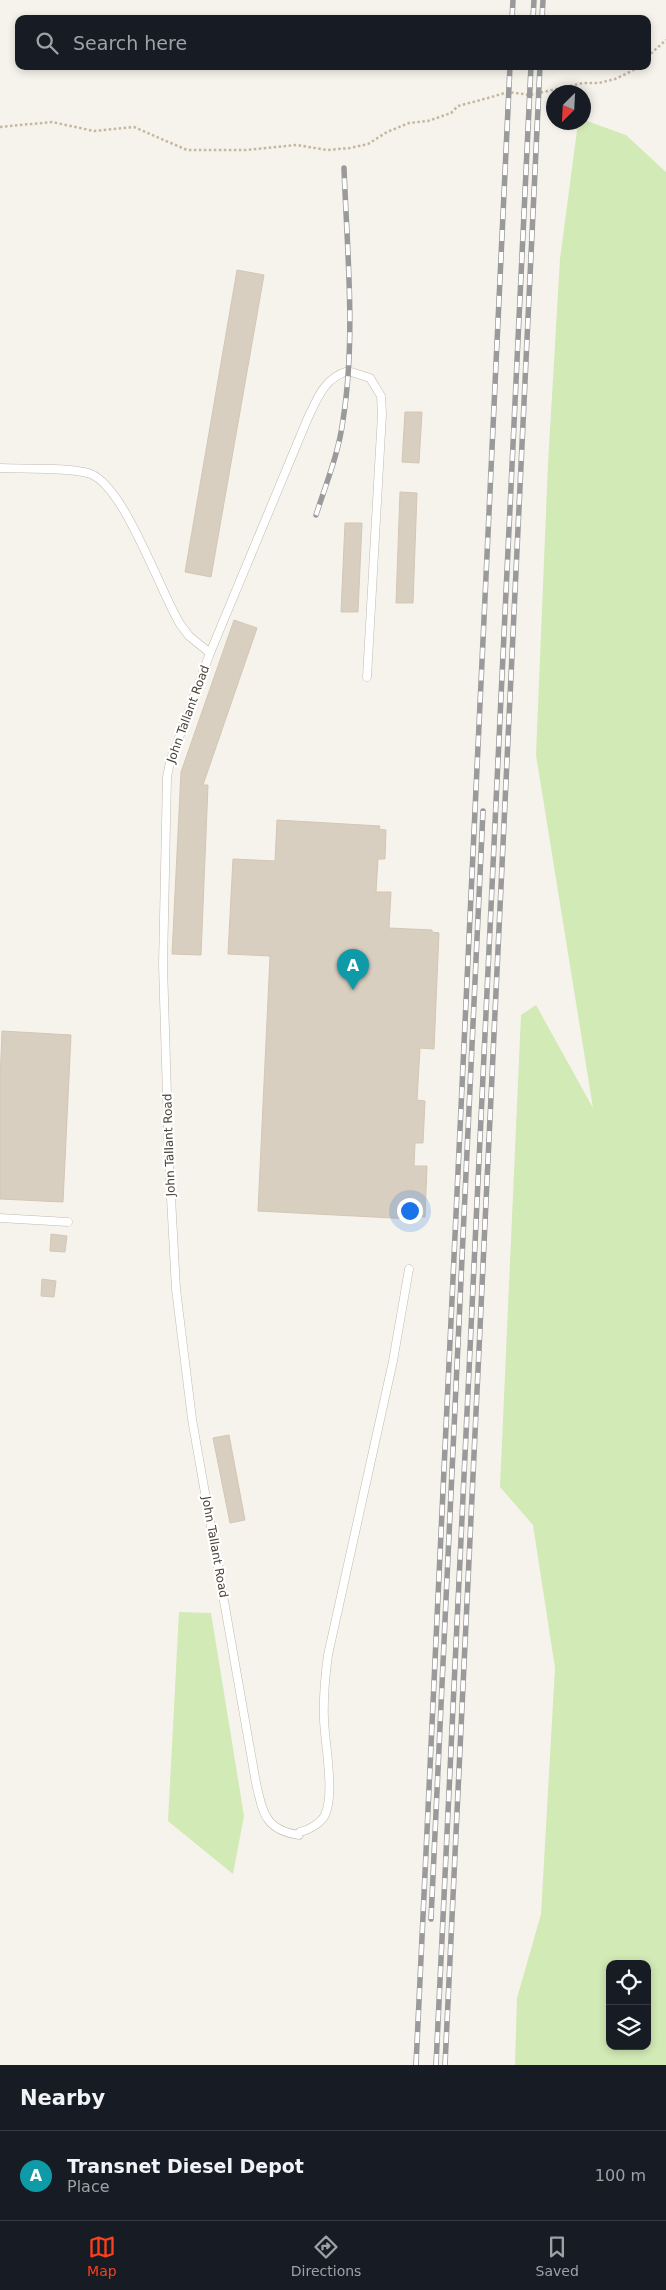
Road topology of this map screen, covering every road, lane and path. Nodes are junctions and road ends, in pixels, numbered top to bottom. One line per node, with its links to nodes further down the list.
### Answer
1 (666, 40): 2 (path)
2 (651, 53)
3 (633, 70): 4 (path)
4 (0, 127)
5 (0, 468): 6 (lane, John Tallant Road)
6 (210, 653): 7 (lane, John Tallant Road); 10 (lane, John Tallant Road)
7 (367, 677)
8 (0, 1218): 9 (lane)
9 (68, 1222)
10 (409, 1269)

